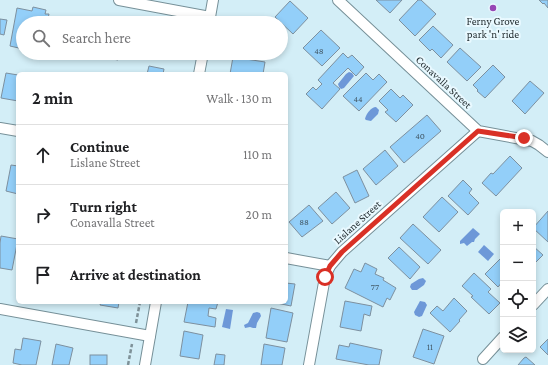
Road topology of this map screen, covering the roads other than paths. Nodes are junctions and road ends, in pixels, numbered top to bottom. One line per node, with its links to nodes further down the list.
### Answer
1 (119, 0): 4 (street)
2 (214, 0): 5 (street)
3 (338, 0): 10 (street, Conavalla Street)
4 (191, 16)
5 (210, 16)
6 (202, 60): 7 (street)
7 (199, 72)
8 (0, 128): 9 (street)
9 (16, 131)
10 (478, 131): 11 (street); 13 (street, Lislane Street)
11 (548, 152)
12 (288, 258): 13 (street)
13 (330, 266): 22 (street, Lislane Street)
14 (548, 289): 15 (street)
15 (536, 302)
16 (156, 304): 18 (street)
17 (0, 309): 18 (street)
18 (150, 336): 21 (street)
19 (500, 340): 20 (street)
20 (483, 359)
21 (145, 365)
22 (309, 365)

